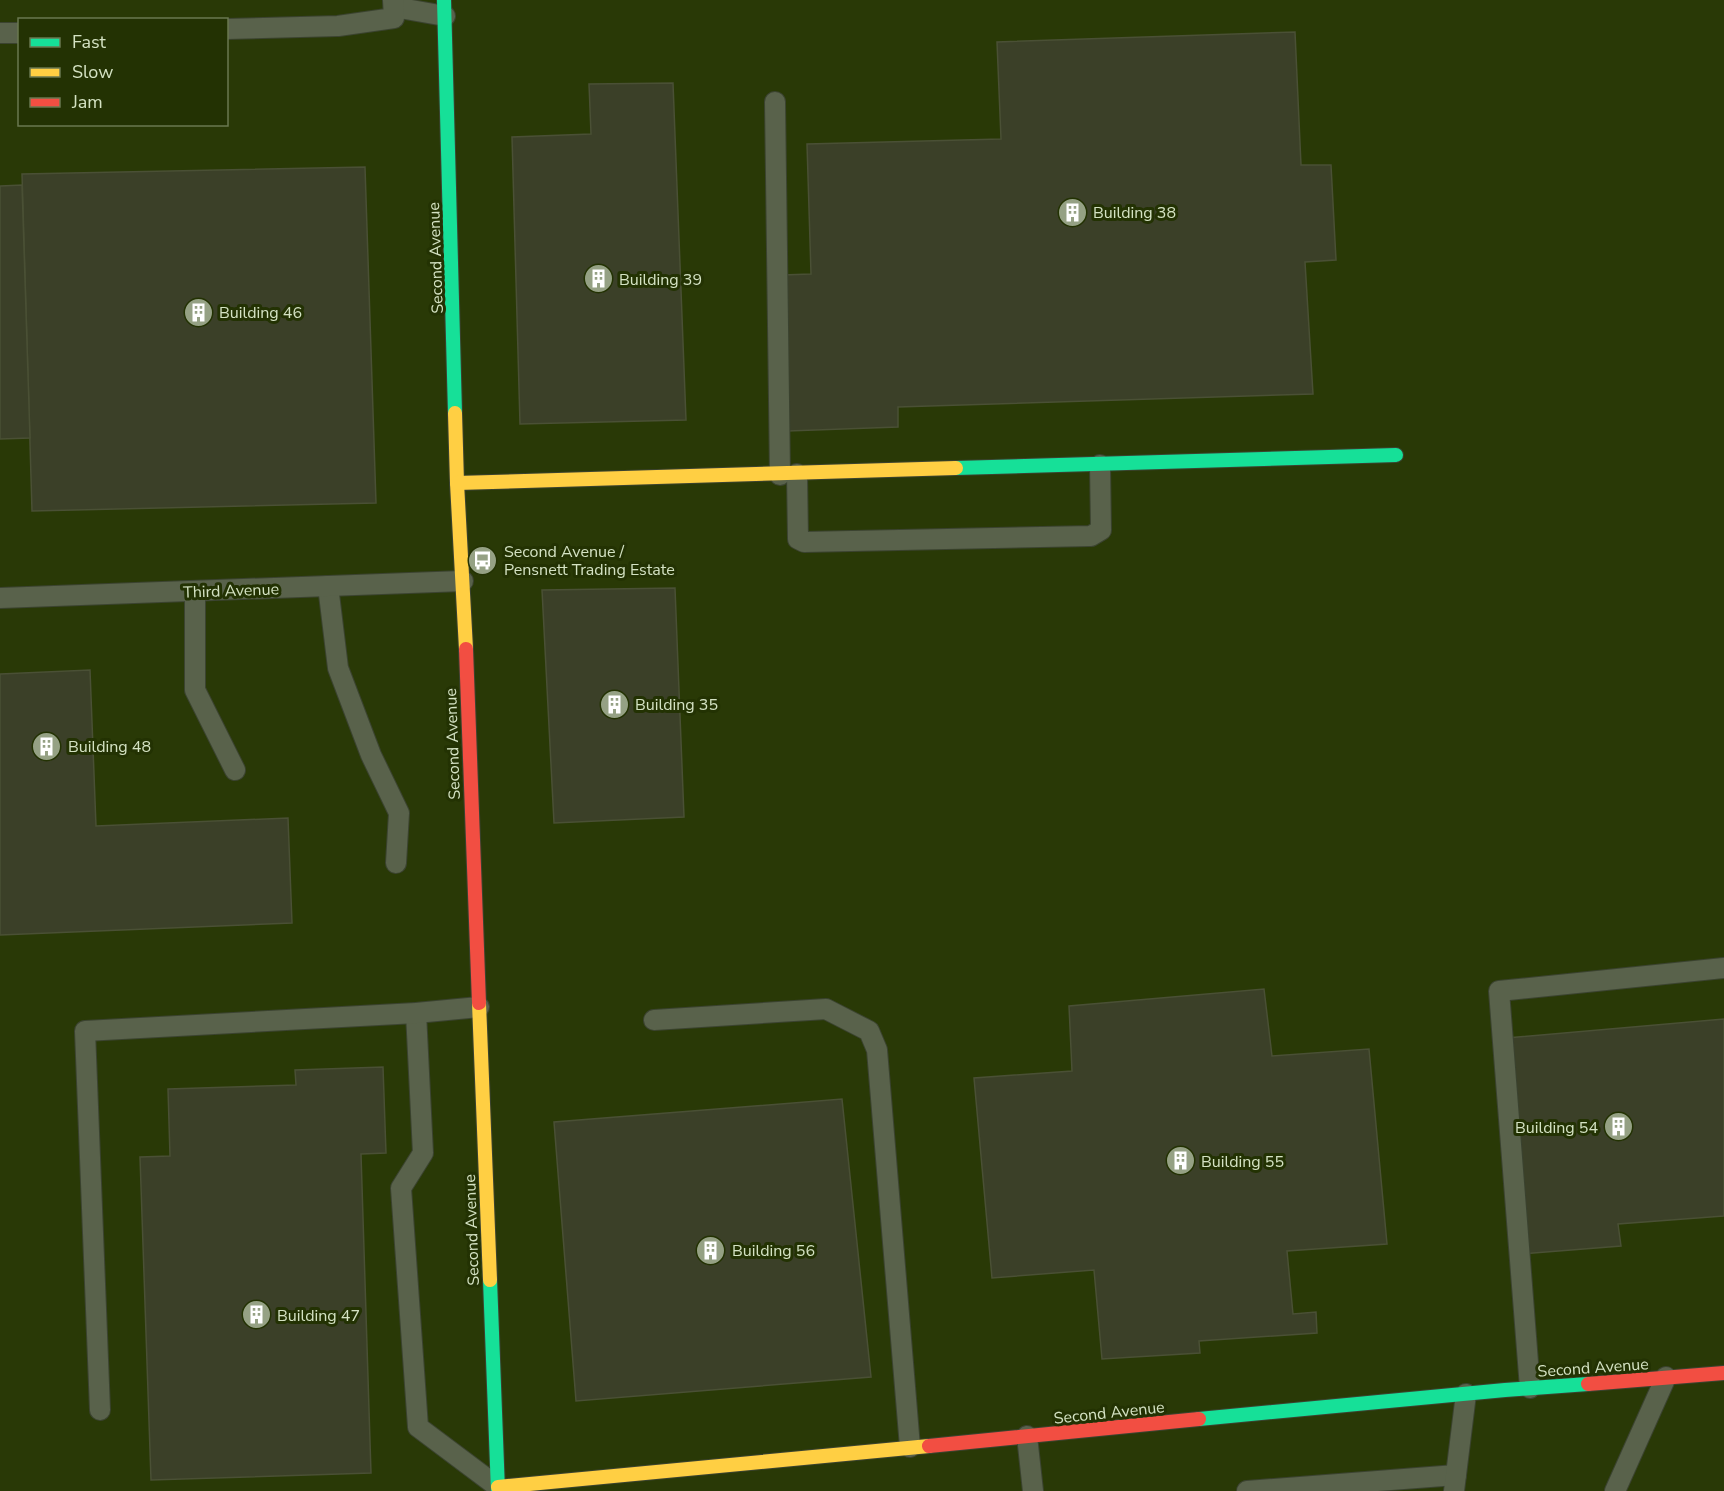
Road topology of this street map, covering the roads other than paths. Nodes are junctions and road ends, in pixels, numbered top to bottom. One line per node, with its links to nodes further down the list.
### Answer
1 (393, 3): 2 (lane); 3 (lane)
2 (445, 8): 10 (street, Second Avenue)
3 (228, 29)
4 (0, 33): 5 (lane)
5 (18, 33)
6 (775, 102): 9 (lane)
7 (1396, 455): 8 (street)
8 (1100, 465): 9 (street); 9 (lane)
9 (789, 474): 10 (street)
10 (457, 483): 11 (street, Second Avenue)
11 (463, 581): 12 (lane, Third Avenue); 18 (street, Second Avenue)
12 (328, 586): 13 (lane, Third Avenue); 16 (lane)
13 (195, 591): 14 (lane, Third Avenue); 15 (lane)
14 (0, 598)
15 (235, 770)
16 (396, 863)
17 (1724, 968): 23 (lane)
18 (479, 1007): 19 (lane); 29 (street, Second Avenue)
19 (416, 1013): 25 (lane); 29 (lane)
20 (654, 1020): 27 (lane)
21 (1724, 1373): 22 (street, Second Avenue)
22 (1666, 1377): 23 (street, Second Avenue); 32 (lane)
23 (1530, 1388): 24 (street, Second Avenue)
24 (1466, 1394): 26 (street, Second Avenue); 28 (lane)
25 (100, 1410)
26 (1027, 1436): 27 (street, Second Avenue); 30 (lane)
27 (910, 1447): 29 (street, Second Avenue)
28 (1455, 1483): 31 (lane)
29 (498, 1489)
30 (1033, 1491)
31 (1247, 1491)
32 (1615, 1491)

